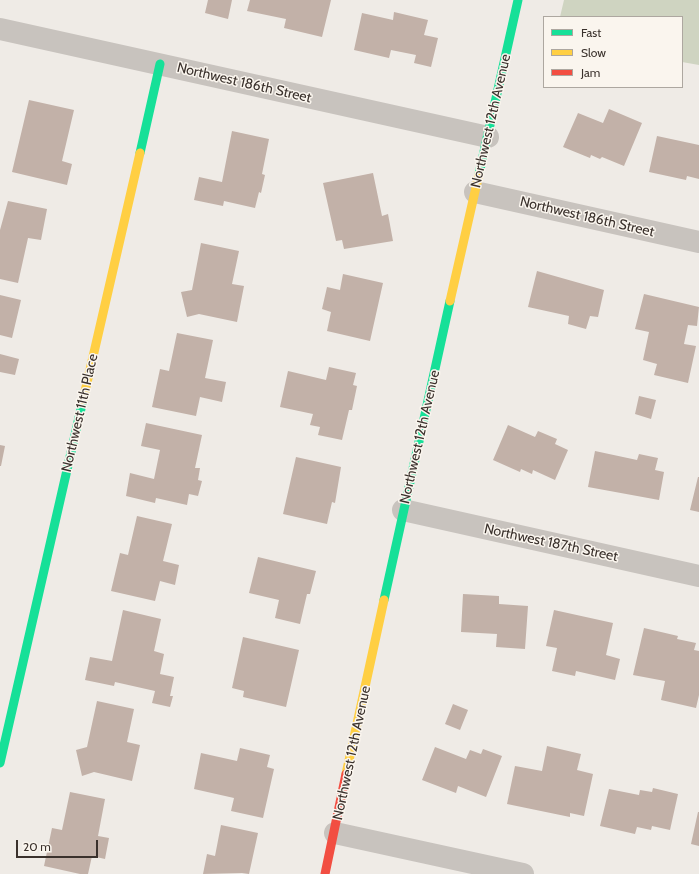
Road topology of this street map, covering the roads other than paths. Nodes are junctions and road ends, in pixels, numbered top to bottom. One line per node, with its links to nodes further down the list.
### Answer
1 (518, 0): 4 (street, Northwest 12th Avenue)
2 (0, 29): 3 (street, Northwest 186th Street)
3 (160, 64): 4 (street, Northwest 186th Street); 9 (street, Northwest 11th Place)
4 (488, 137): 5 (street, Northwest 12th Avenue)
5 (476, 192): 6 (street, Northwest 186th Street); 7 (street, Northwest 12th Avenue)
6 (699, 242)
7 (403, 510): 8 (street, Northwest 187th Street); 10 (street, Northwest 12th Avenue)
8 (699, 576)
9 (0, 763)
10 (335, 833): 11 (street, Northwest 12th Avenue); 12 (street)
11 (325, 874)
12 (523, 874)

